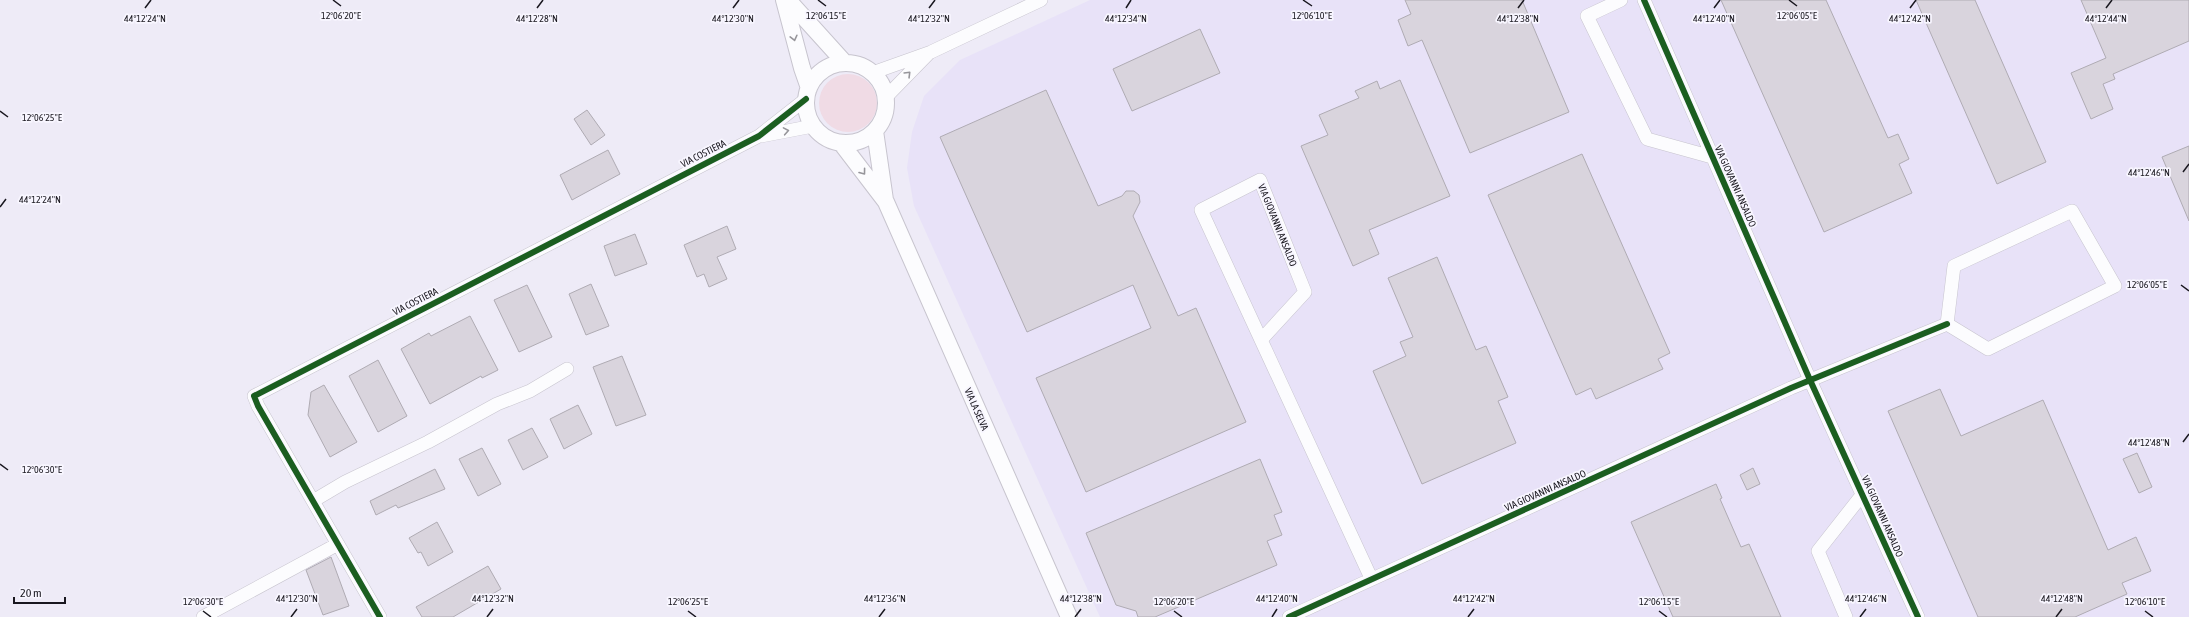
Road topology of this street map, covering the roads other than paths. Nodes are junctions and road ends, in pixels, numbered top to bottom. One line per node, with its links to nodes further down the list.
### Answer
1 (784, 0): 9 (street, one-way to 9)
2 (788, 0): 7 (street)
3 (1041, 0): 6 (street)
4 (1621, 0): 15 (street, VIA GIOVANNI ANSALDO)
5 (1644, 0): 15 (street, VIA GIOVANNI ANSALDO)
6 (931, 52): 8 (street); 10 (street, one-way to 6)
7 (845, 63): 8 (street); 9 (street)
8 (872, 73): 10 (street)
9 (808, 93): 11 (street); 13 (street, VIA COSTIERA)
10 (886, 97): 12 (street)
11 (813, 126): 13 (street, VIA COSTIERA, one-way to 11); 14 (street)
12 (875, 131): 14 (street); 16 (street, VIA LA SELVA)
13 (759, 136): 22 (street, VIA COSTIERA)
14 (841, 143): 16 (street, VIA LA SELVA, one-way to 16)
15 (1712, 157): 20 (street, VIA GIOVANNI ANSALDO)
16 (886, 202): 27 (street, VIA LA SELVA)
17 (1947, 324): 17 (street); 20 (street, VIA GIOVANNI ANSALDO)
18 (1261, 340): 18 (street, VIA GIOVANNI ANSALDO); 24 (street, VIA GIOVANNI ANSALDO)
19 (567, 369): 22 (street)
20 (1810, 380): 21 (street, VIA GIOVANNI ANSALDO); 24 (street, VIA GIOVANNI ANSALDO)
21 (1862, 495): 29 (street, VIA GIOVANNI ANSALDO); 30 (street, VIA GIOVANNI ANSALDO)
22 (313, 501): 23 (street, VIA COSTIERA)
23 (338, 544): 25 (street); 26 (street, VIA COSTIERA)
24 (1371, 578): 28 (street, VIA GIOVANNI ANSALDO)
25 (203, 617)
26 (380, 617)
27 (1069, 617)
28 (1289, 617)
29 (1846, 617)
30 (1918, 617)

